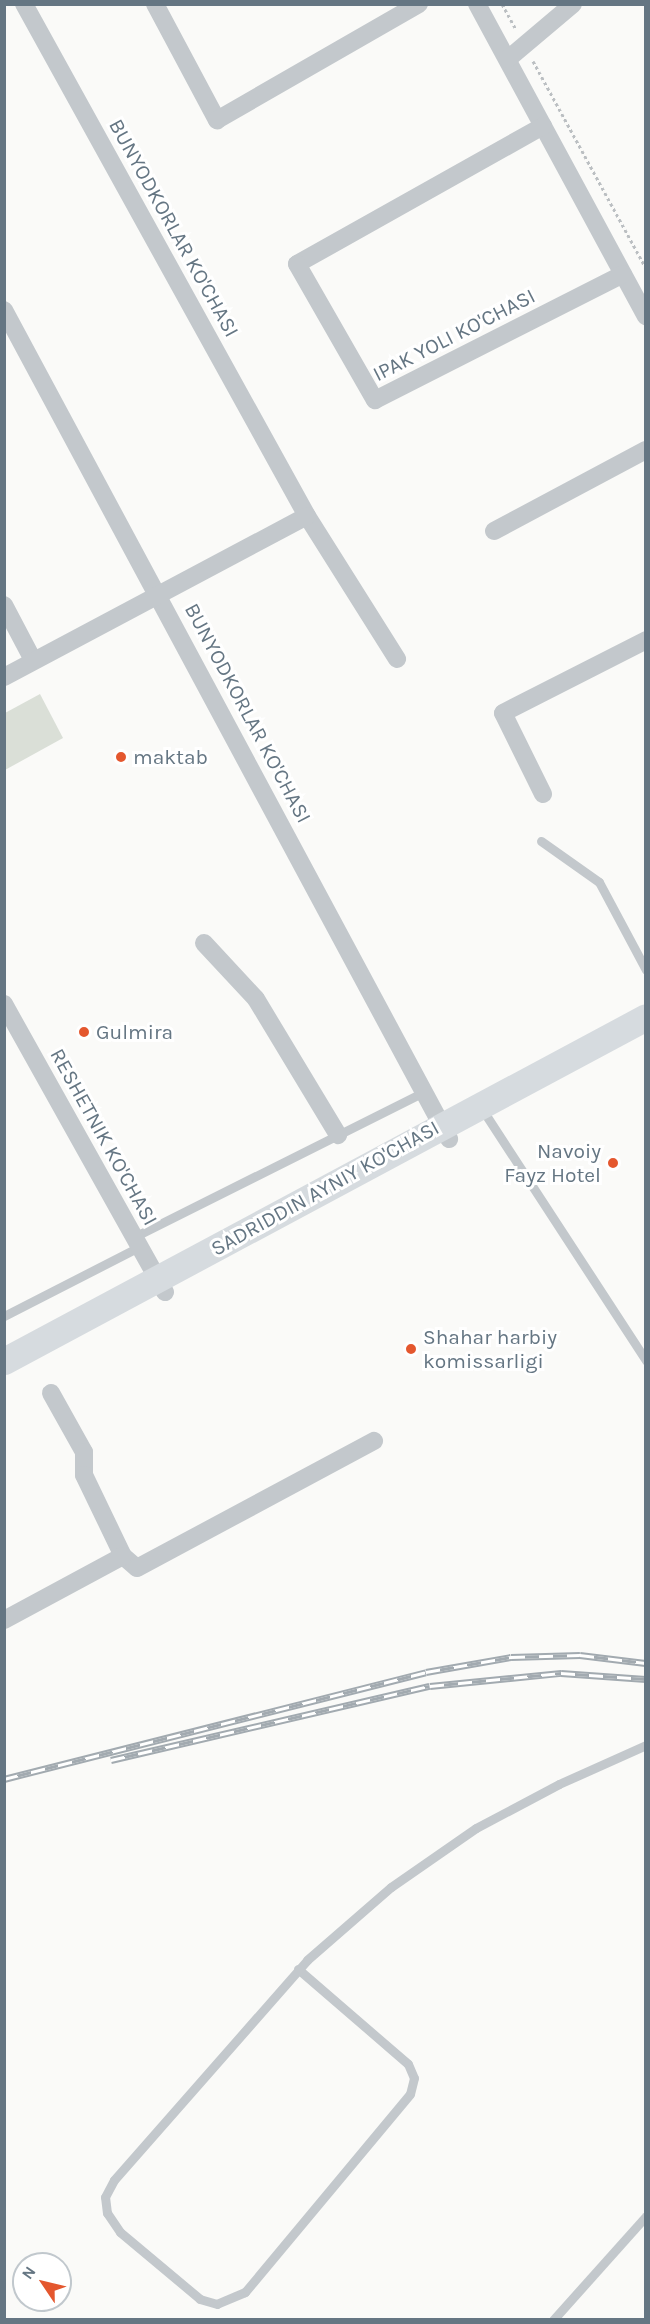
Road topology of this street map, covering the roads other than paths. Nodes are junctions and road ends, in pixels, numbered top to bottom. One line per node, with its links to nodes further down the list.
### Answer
1 (24, 4): 12 (street, BUNYODKORLAR KO'CHASI)
2 (155, 4): 3 (street)
3 (419, 4)
4 (477, 4): 6 (street)
5 (573, 4): 6 (street)
6 (508, 59): 7 (street)
7 (543, 126): 8 (street); 8 (street, IPAK YOLI KO'CHASI)
8 (623, 274): 10 (street)
9 (4, 309): 14 (street, BUNYODKORLAR KO'CHASI)
10 (645, 316)
11 (645, 450): 13 (street)
12 (308, 516): 14 (street); 17 (street, BUNYODKORLAR KO'CHASI)
13 (494, 531)
14 (159, 594): 18 (street); 27 (street, BUNYODKORLAR KO'CHASI)
15 (4, 605): 18 (street)
16 (645, 640): 20 (street)
17 (397, 659)
18 (33, 660): 19 (street)
19 (4, 677)
20 (543, 794)
21 (541, 841): 23 (lane)
22 (204, 943): 30 (street)
23 (645, 970)
24 (4, 1004): 31 (street, RESHETNIK KO'CHASI)
25 (645, 1017): 28 (main road, SADRIDDIN AYNIY KO'CHASI)
26 (645, 1035): 28 (main road, SADRIDDIN AYNIY KO'CHASI)
27 (424, 1092): 29 (street, BUNYODKORLAR KO'CHASI); 30 (lane)
28 (484, 1112): 29 (main road, SADRIDDIN AYNIY KO'CHASI); 35 (lane)
29 (445, 1132): 32 (main road, SADRIDDIN AYNIY KO'CHASI)
30 (338, 1135): 31 (lane)
31 (137, 1242): 32 (street, RESHETNIK KO'CHASI); 33 (lane)
32 (161, 1286): 34 (main road, SADRIDDIN AYNIY KO'CHASI); 36 (main road, SADRIDDIN AYNIY KO'CHASI)
33 (4, 1316)
34 (4, 1361)
35 (645, 1361)
36 (4, 1378)
37 (51, 1393): 39 (street)
38 (374, 1441): 39 (street)
39 (123, 1556): 40 (street)
40 (4, 1620)
41 (645, 1745): 42 (lane)
42 (298, 1970): 42 (lane)
43 (645, 2216): 44 (lane)
44 (553, 2319)

